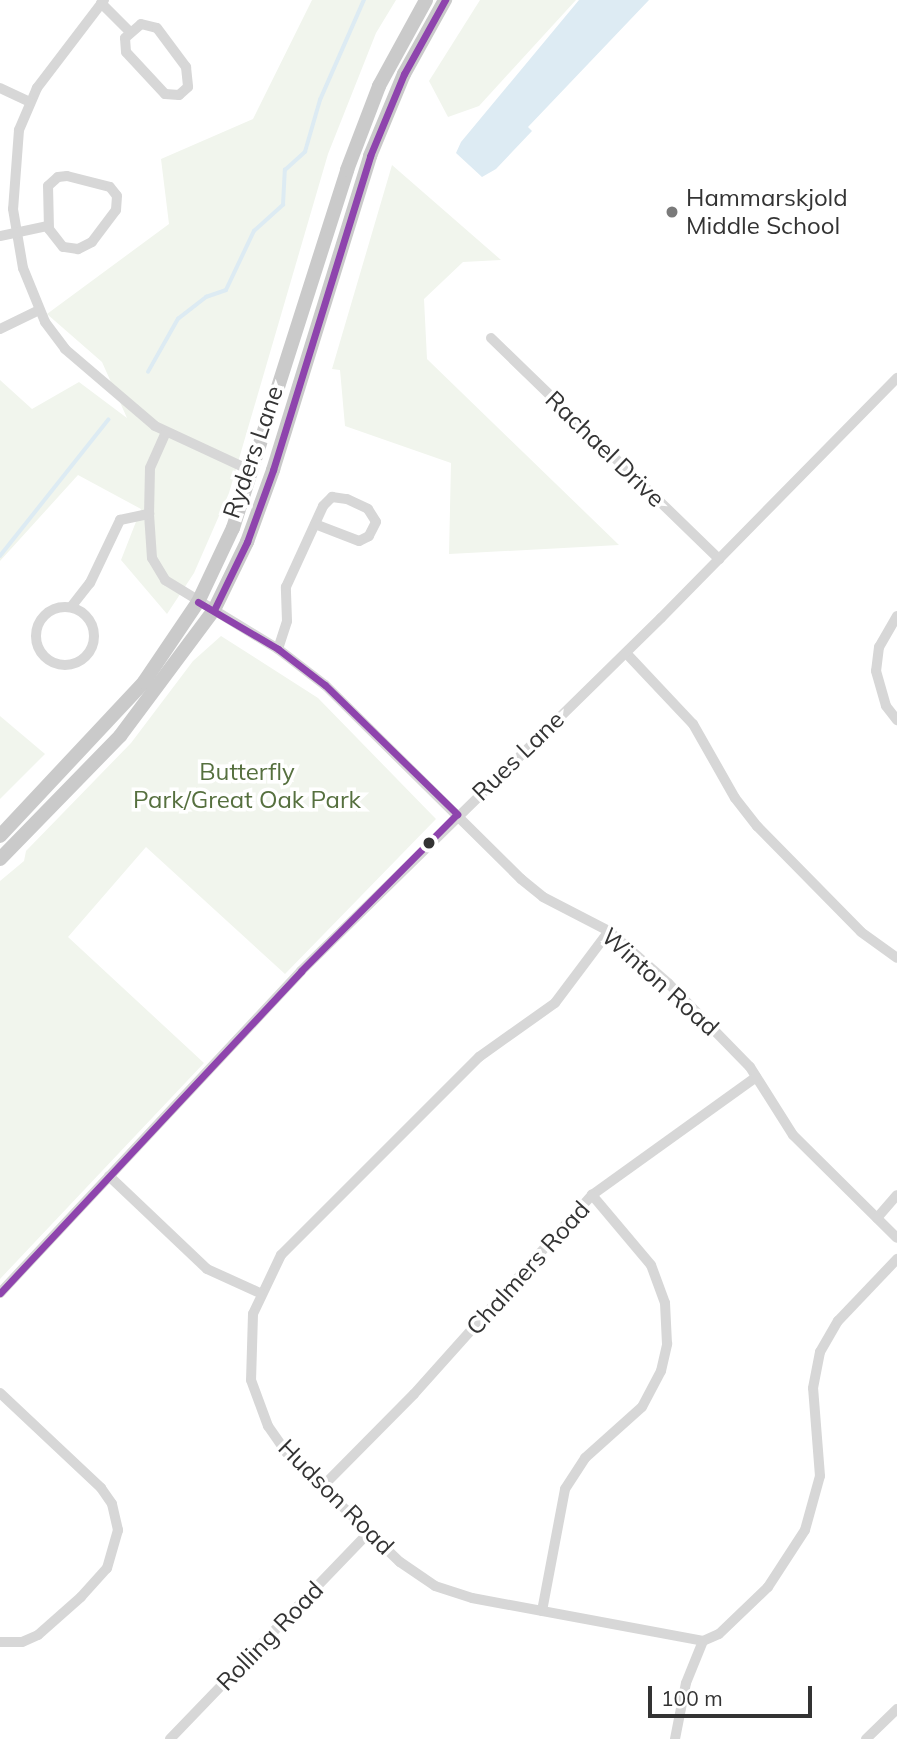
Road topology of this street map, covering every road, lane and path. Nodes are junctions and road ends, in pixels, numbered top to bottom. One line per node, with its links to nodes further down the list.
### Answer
1 (426, 0): 19 (main road, Ryders Lane)
2 (445, 0): 25 (main road, Ryders Lane)
3 (102, 2): 4 (street); 6 (street)
4 (129, 31): 4 (street)
5 (0, 88): 6 (street)
6 (30, 102): 8 (street)
7 (0, 159): 8 (street)
8 (14, 161): 10 (street)
9 (48, 226): 9 (street); 10 (street)
10 (16, 232): 11 (street); 12 (street)
11 (0, 236)
12 (39, 310): 13 (street); 18 (street)
13 (0, 329)
14 (0, 336): 16 (street)
15 (491, 338): 22 (street, Rachael Drive)
16 (0, 341)
17 (897, 378): 22 (street, Rues Lane)
18 (166, 432): 19 (street); 20 (street, Winton Road)
19 (250, 470): 23 (main road, Ryders Lane)
20 (149, 514): 23 (street, Winton Road); 24 (street)
21 (315, 524): 21 (street); 27 (street)
22 (719, 559): 28 (street, Rues Lane)
23 (198, 602): 25 (street, Winton Road); 31 (main road, Ryders Lane)
24 (71, 607): 24 (street)
25 (214, 610): 27 (street, Winton Road); 32 (main road, Ryders Lane)
26 (897, 616): 29 (street)
27 (278, 649): 30 (street, Winton Road)
28 (626, 653): 30 (street, Rues Lane); 34 (street)
29 (897, 720)
30 (457, 814): 33 (street, Winton Road); 36 (street, Rues Lane)
31 (0, 836)
32 (0, 859)
33 (609, 931): 35 (street, Winton Road); 43 (street, Hudson Road)
34 (897, 958)
35 (756, 1077): 37 (street, Chalmers Road); 39 (street, Winton Road)
36 (109, 1176): 42 (street, Rues Lane); 43 (street)
37 (593, 1195): 45 (street, Chalmers Road); 47 (street)
38 (897, 1195): 39 (street)
39 (877, 1218): 40 (street, Winton Road)
40 (897, 1238)
41 (897, 1259): 48 (street)
42 (0, 1293)
43 (260, 1293): 45 (street, Hudson Road)
44 (0, 1393): 49 (street)
45 (322, 1487): 46 (street, Hudson Road)
46 (369, 1532): 47 (street, Hudson Road); 51 (street, Rolling Road)
47 (542, 1611): 48 (street, Hudson Road)
48 (703, 1641): 52 (street)
49 (0, 1642)
50 (897, 1709): 53 (street)
51 (170, 1739)
52 (675, 1739)
53 (866, 1739)

